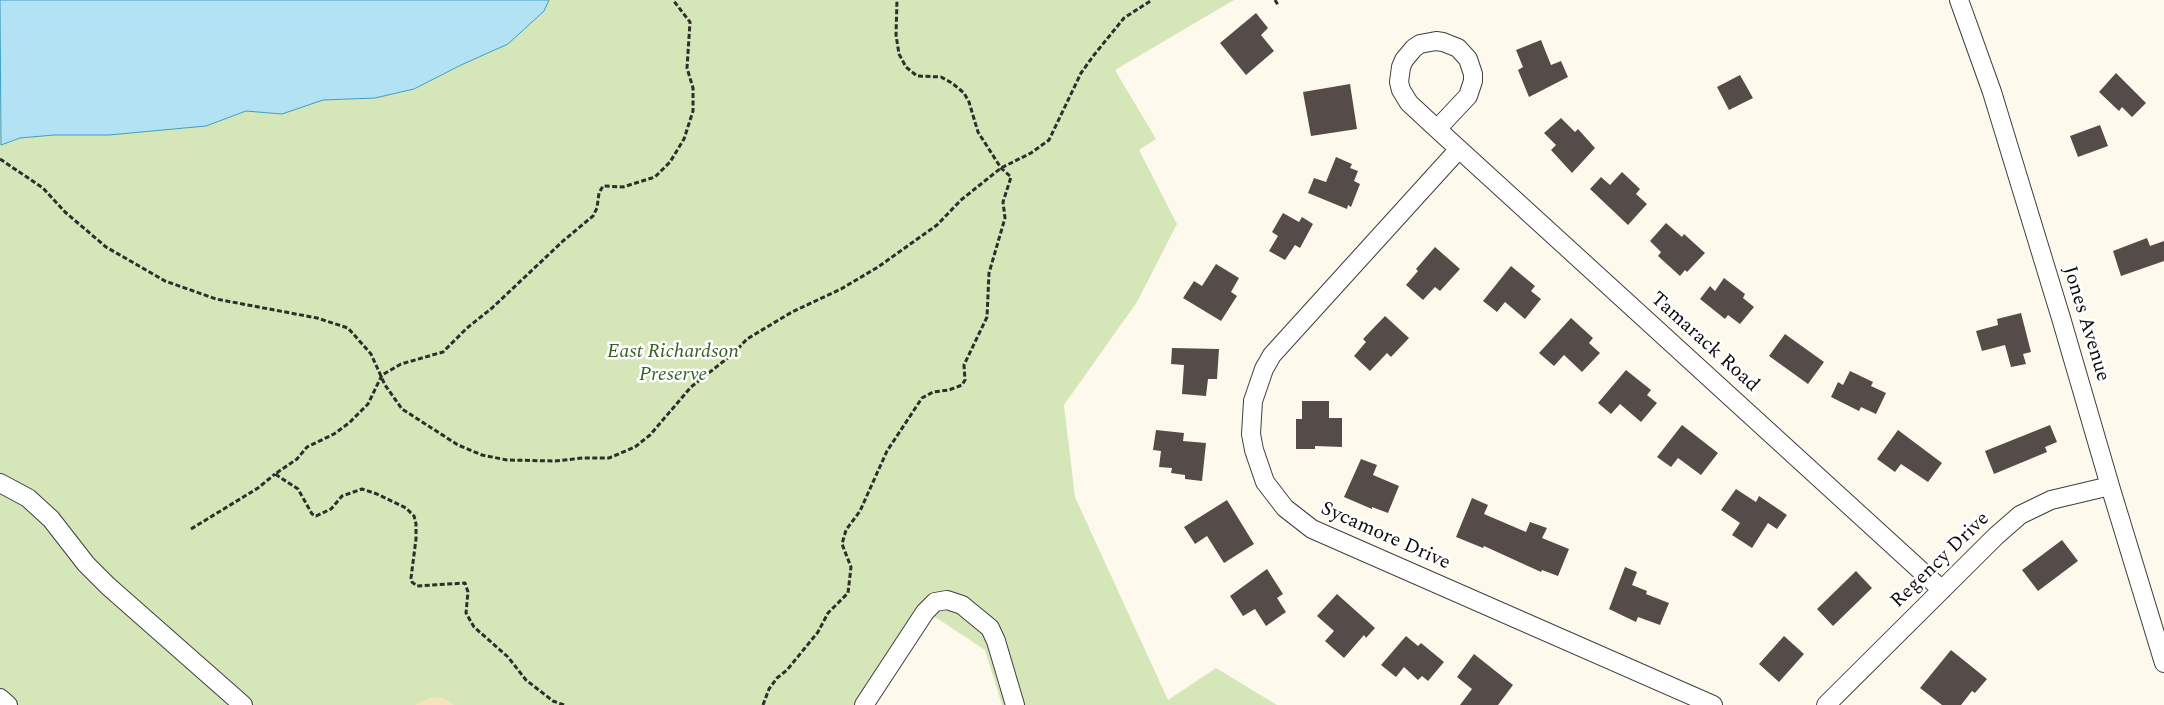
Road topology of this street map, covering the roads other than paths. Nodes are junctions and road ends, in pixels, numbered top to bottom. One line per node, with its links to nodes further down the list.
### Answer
1 (1959, 0): 5 (street, Jones Avenue)
2 (1437, 129): 2 (street, Tamarack Road); 3 (street, Tamarack Road)
3 (1459, 149): 6 (street, Tamarack Road); 13 (street, Sycamore Drive)
4 (0, 484): 10 (street)
5 (2110, 486): 6 (street, Regency Drive); 7 (street, Jones Avenue)
6 (1942, 590): 14 (street, Regency Drive)
7 (2164, 663)
8 (0, 698): 9 (street)
9 (8, 705)
10 (243, 705)
11 (864, 705): 12 (street)
12 (1014, 705)
13 (1713, 705)
14 (1826, 705)

